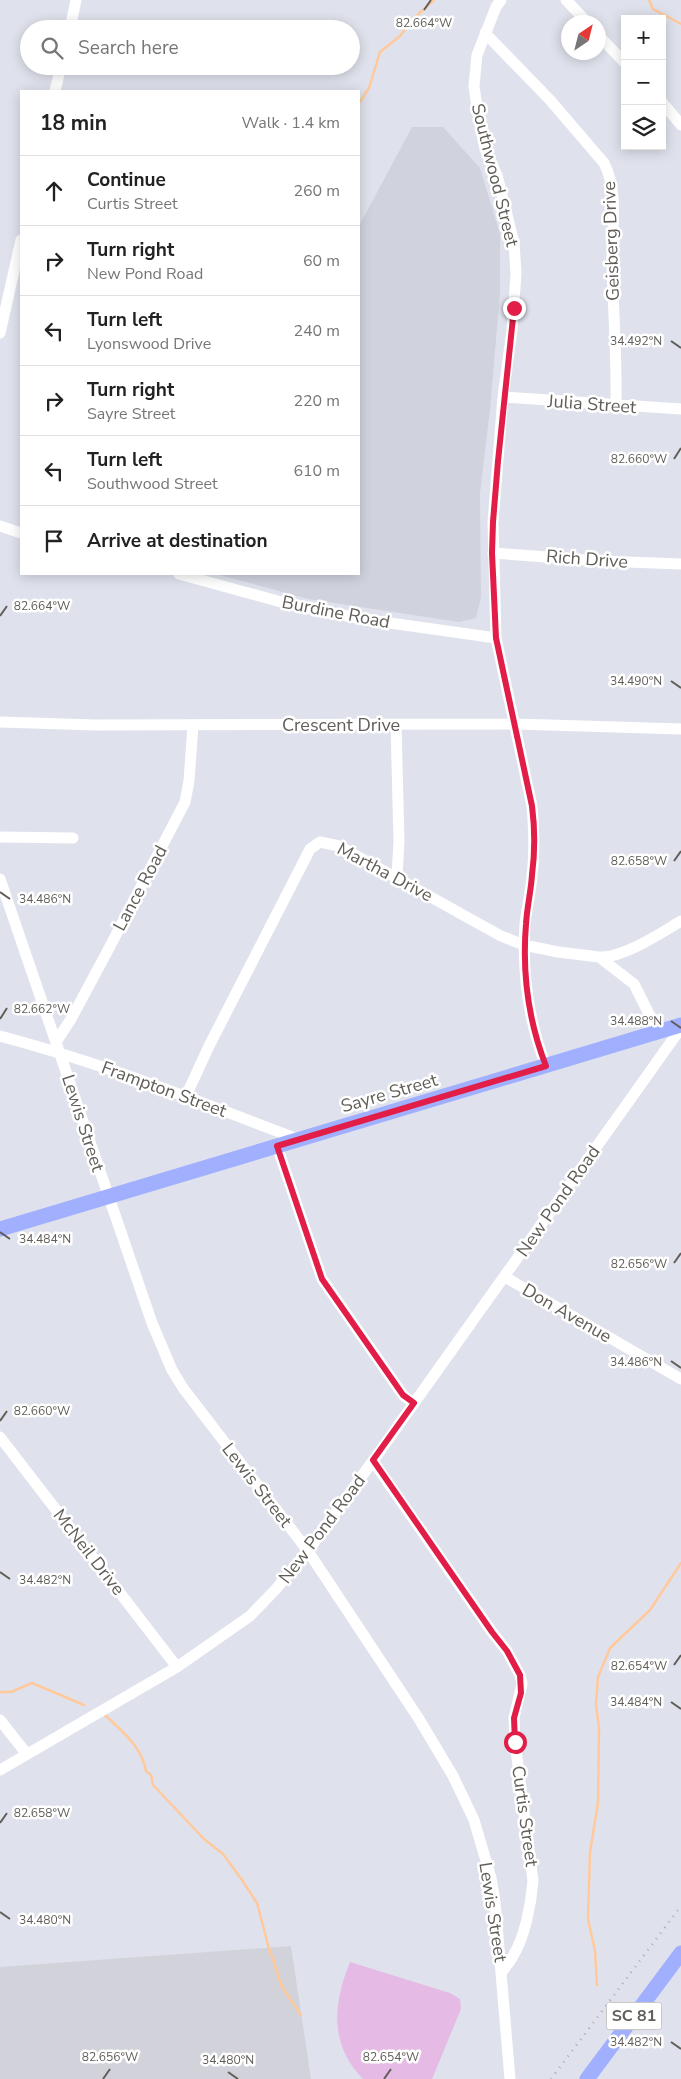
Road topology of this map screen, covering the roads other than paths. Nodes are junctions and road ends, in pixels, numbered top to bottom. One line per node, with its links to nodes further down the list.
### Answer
1 (76, 0): 5 (street)
2 (500, 0): 6 (street, Southwood Street)
3 (566, 0): 4 (street)
4 (580, 15)
5 (72, 20)
6 (485, 33): 15 (street, Southwood Street); 16 (street, Geisberg Drive)
7 (606, 43): 8 (street)
8 (622, 60)
9 (59, 75): 10 (street)
10 (55, 90)
11 (664, 105): 12 (street)
12 (681, 125)
13 (20, 244): 14 (street)
14 (0, 333)
15 (503, 398): 16 (street, Julia Street); 20 (street, Southwood Street)
16 (616, 406): 17 (street, Julia Street)
17 (681, 409)
18 (0, 526): 19 (street)
19 (20, 532)
20 (492, 553): 21 (street, Rich Drive); 23 (street, Southwood Street)
21 (681, 564)
22 (182, 575): 23 (street, Burdine Road)
23 (496, 638): 26 (street, Southwood Street)
24 (0, 722): 27 (street, Crescent Drive)
25 (396, 724): 26 (street, Crescent Drive); 27 (street, Crescent Drive); 31 (street)
26 (516, 724): 28 (street, Crescent Drive); 34 (street, Southwood Street)
27 (193, 725): 39 (street, Lance Road)
28 (681, 729)
29 (0, 837): 30 (street)
30 (73, 838)
31 (397, 876): 34 (street, Martha Drive); 41 (street, Martha Drive)
32 (0, 879): 39 (street, Lewis Street)
33 (681, 921): 35 (street)
34 (524, 945): 35 (street, Martha Drive); 40 (street, Southwood Street)
35 (599, 958): 37 (street, Martha Drive)
36 (681, 1027): 37 (main road, Sayre Street); 46 (street, New Pond Road)
37 (658, 1032): 40 (main road, Sayre Street)
38 (0, 1036): 39 (street, Frampton Street)
39 (58, 1047): 41 (street, Frampton Street); 44 (street, Lewis Street)
40 (546, 1066): 42 (main road, Sayre Street)
41 (186, 1096): 42 (street, Frampton Street)
42 (297, 1139): 43 (main road, Sayre Street)
43 (277, 1146): 44 (main road, Sayre Street); 48 (street)
44 (107, 1196): 45 (main road, Sayre Street); 51 (street, Lewis Street)
45 (0, 1229)
46 (505, 1277): 47 (street, Don Avenue); 48 (street, New Pond Road)
47 (681, 1379)
48 (414, 1403): 50 (street, New Pond Road)
49 (0, 1437): 52 (street, McNeil Drive)
50 (373, 1460): 51 (street, New Pond Road); 57 (street, Curtis Street)
51 (308, 1551): 52 (street, New Pond Road); 57 (street, Lewis Street)
52 (177, 1668): 54 (street, New Pond Road)
53 (0, 1720): 54 (street)
54 (26, 1753): 55 (street, New Pond Road)
55 (0, 1770)
56 (681, 1953): 59 (main road, SC 81)
57 (502, 1972): 58 (street, Lewis Street)
58 (510, 2079)
59 (587, 2079)

